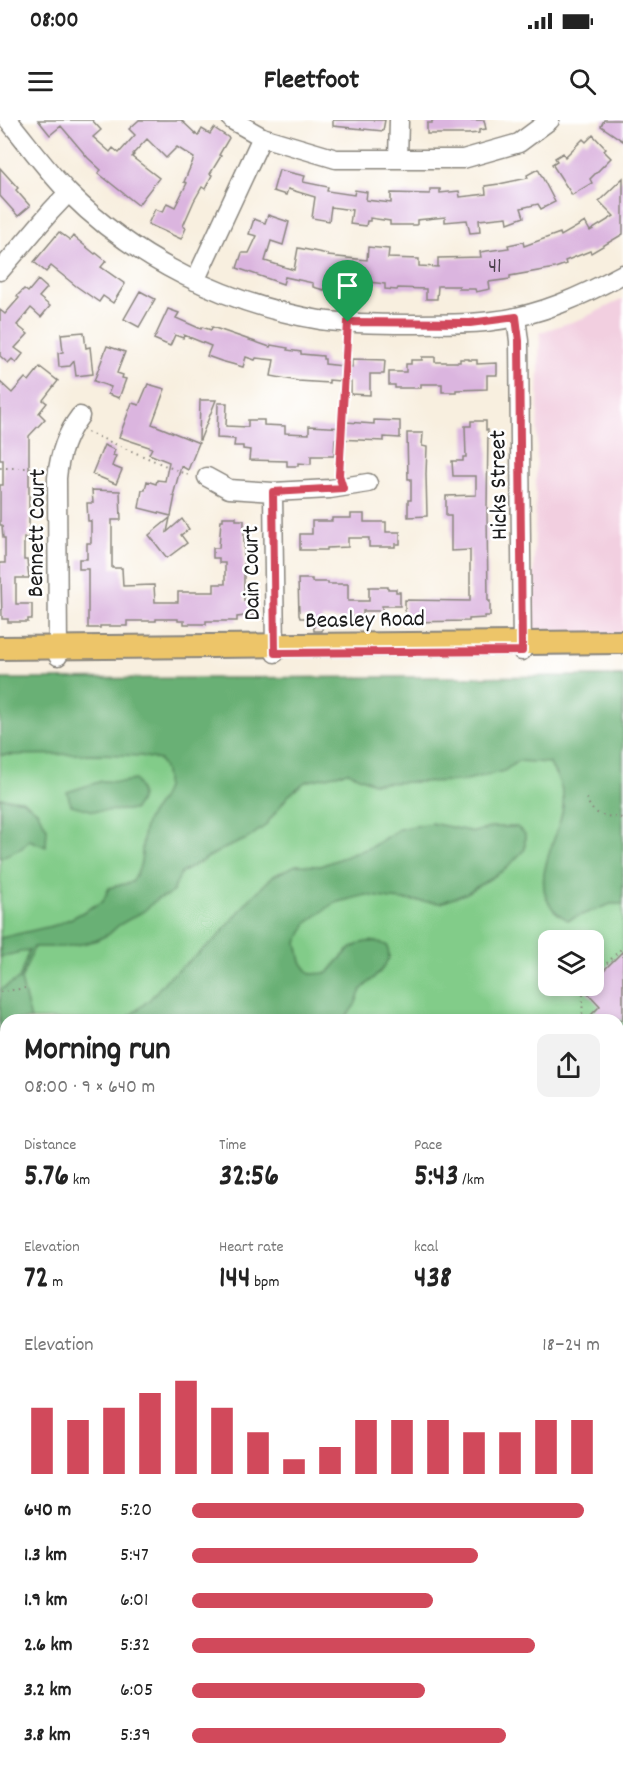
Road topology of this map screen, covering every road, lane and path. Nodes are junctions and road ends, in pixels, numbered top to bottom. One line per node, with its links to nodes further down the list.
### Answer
1 (8, 120): 7 (street)
2 (232, 120): 5 (street)
3 (399, 120): 6 (street)
4 (550, 120): 6 (street)
5 (262, 137): 6 (street); 10 (street)
6 (398, 159)
7 (68, 193): 8 (street); 10 (street)
8 (0, 271)
9 (623, 274): 11 (street)
10 (195, 281): 12 (street)
11 (516, 317): 12 (street); 21 (street, Hicks Street)
12 (348, 322): 18 (path)
13 (78, 420): 15 (street, Bennett Court); 16 (path)
14 (0, 468): 15 (path)
15 (58, 468): 25 (street, Bennett Court)
16 (207, 477): 19 (street, Dain Court)
17 (368, 483): 18 (street, Dain Court)
18 (343, 488): 19 (street, Dain Court)
19 (273, 492): 23 (street, Dain Court)
20 (623, 642): 21 (main road, Beasley Road)
21 (522, 647): 23 (main road, Beasley Road); 24 (main road, Beasley Road)
22 (0, 648): 25 (main road, Beasley Road)
23 (275, 649): 25 (main road, Beasley Road)
24 (623, 650)
25 (58, 652): 26 (main road, Beasley Road)
26 (0, 656)
27 (587, 798): 28 (path)
28 (623, 818)
29 (623, 947): 30 (path)
30 (604, 966)
31 (25, 988): 32 (path)
32 (0, 992)
33 (583, 996): 34 (path)
34 (582, 1014)

